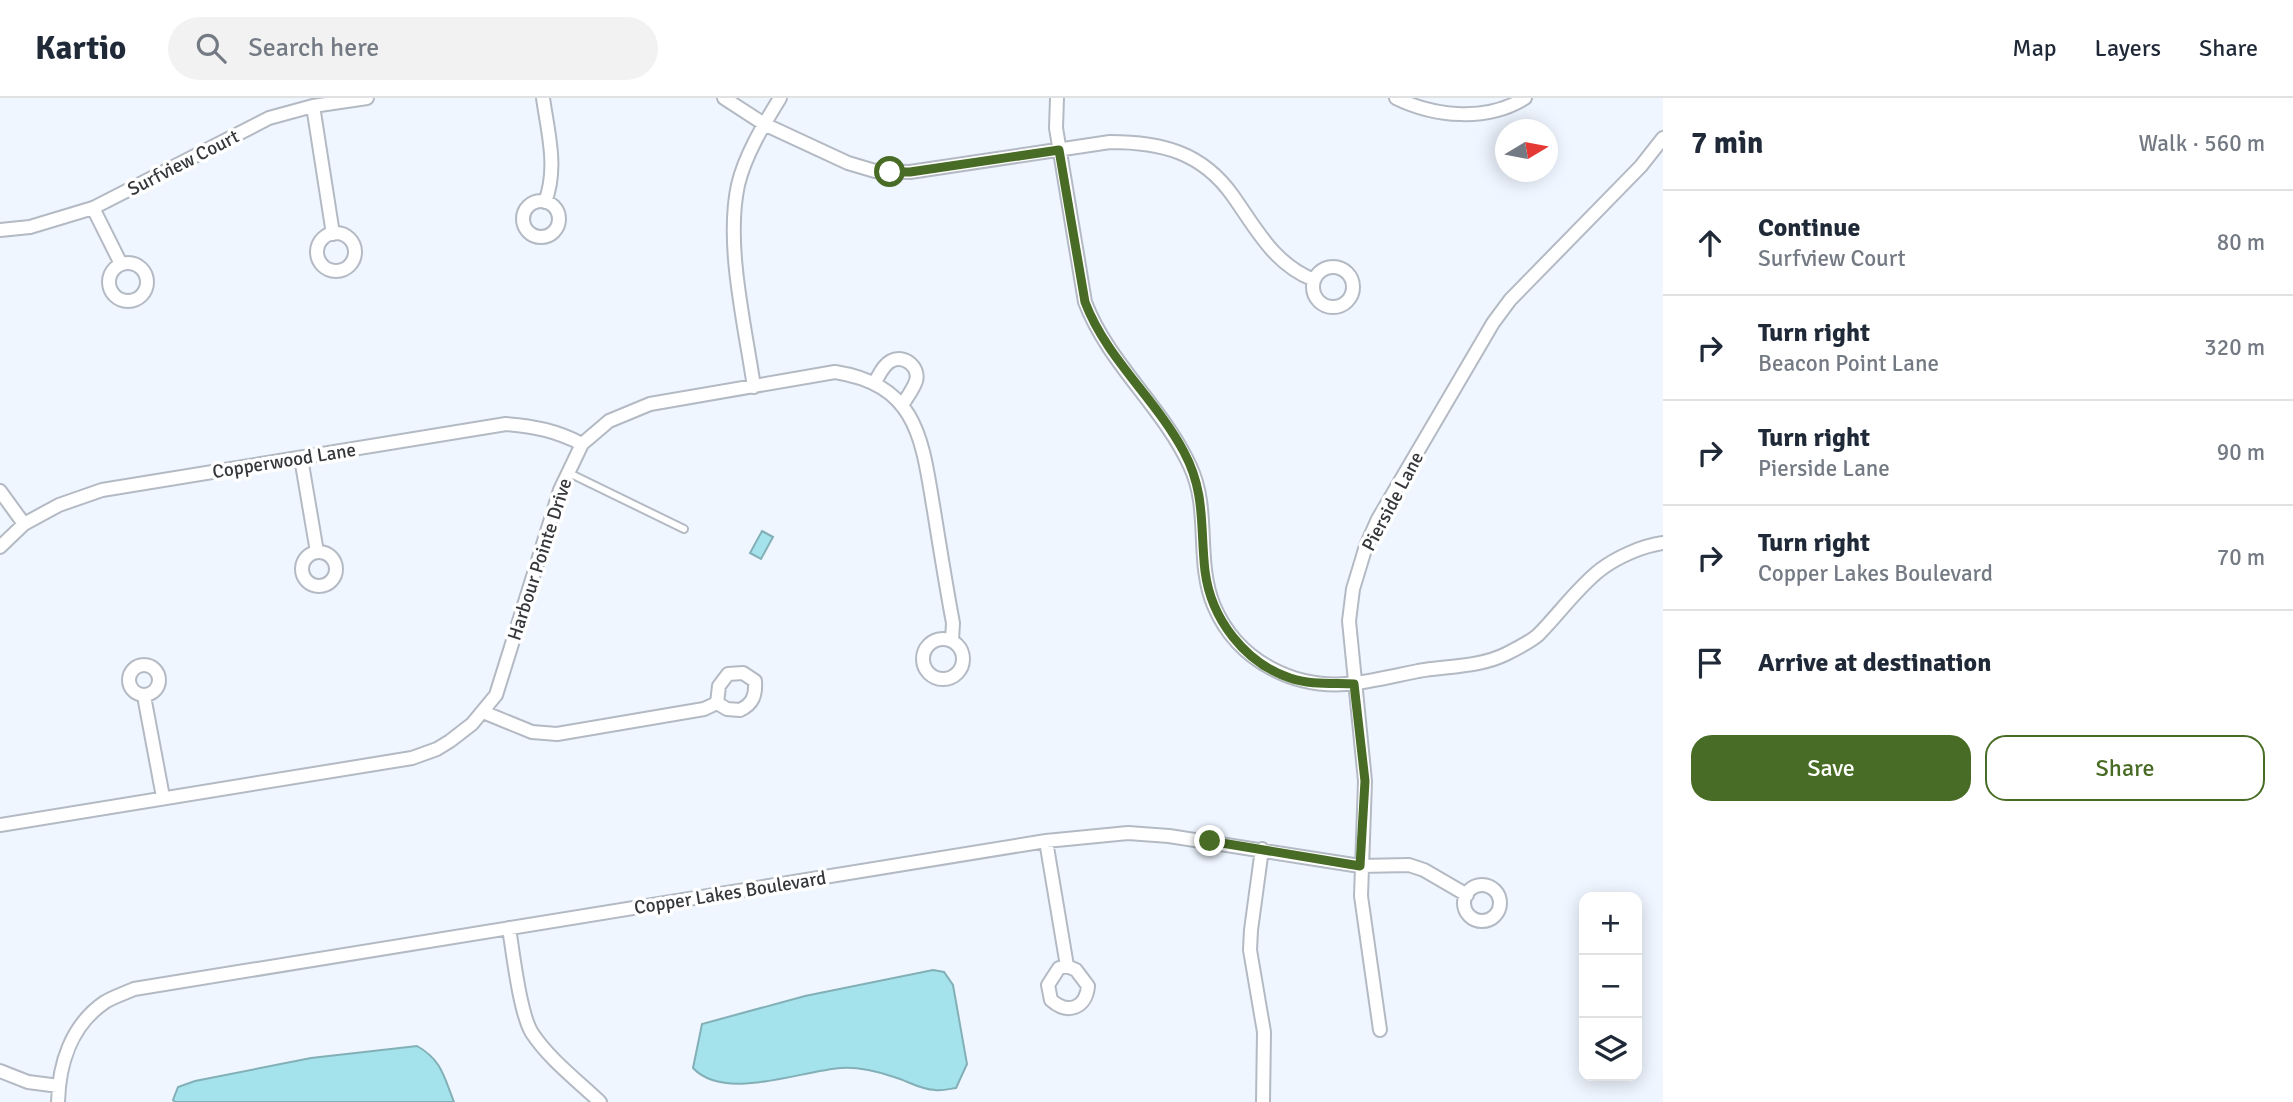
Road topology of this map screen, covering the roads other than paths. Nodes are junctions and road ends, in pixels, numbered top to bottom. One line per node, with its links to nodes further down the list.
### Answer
1 (367, 98): 8 (street, Surfview Court)
2 (542, 98): 12 (street)
3 (724, 98): 9 (street)
4 (780, 98): 9 (street)
5 (1057, 98): 11 (street)
6 (1396, 98): 7 (street)
7 (1525, 98)
8 (313, 106): 13 (street, Surfview Court); 15 (street)
9 (765, 124): 11 (street); 19 (street)
10 (1663, 138): 31 (street, Pierside Lane)
11 (1059, 150): 17 (street); 31 (street)
12 (545, 202)
13 (93, 208): 14 (street, Surfview Court); 16 (street)
14 (0, 230)
15 (333, 234)
16 (121, 264)
17 (1314, 280)
18 (874, 383): 19 (street, Harbour Pointe Drive); 20 (street, Harbour Pointe Drive); 20 (street)
19 (754, 387): 21 (street, Harbour Pointe Drive)
20 (902, 406): 30 (street, Harbour Pointe Drive)
21 (582, 444): 22 (street, Copperwood Lane); 23 (street, Harbour Pointe Drive)
22 (301, 458): 25 (street, Copperwood Lane); 29 (street)
23 (567, 472): 26 (lane); 34 (street, Harbour Pointe Drive)
24 (0, 491): 25 (street)
25 (24, 524): 28 (street, Copperwood Lane)
26 (684, 529)
27 (1663, 543): 31 (street)
28 (0, 547)
29 (317, 552)
30 (952, 640)
31 (1354, 684): 39 (street, Pierside Lane)
32 (144, 696): 35 (street)
33 (717, 703): 34 (street)
34 (483, 712): 35 (street, Harbour Pointe Drive)
35 (163, 797): 36 (street, Harbour Pointe Drive)
36 (0, 825)
37 (1046, 841): 38 (street, Copper Lakes Boulevard); 41 (street, Copper Lakes Boulevard); 42 (street)
38 (1262, 849): 39 (street, Copper Lakes Boulevard); 48 (street)
39 (1360, 866): 40 (street, Copper Lakes Boulevard); 43 (street, Pierside Lane)
40 (1467, 895)
41 (509, 928): 45 (street, Copper Lakes Boulevard); 47 (street)
42 (1067, 966)
43 (1380, 1030)
44 (0, 1071): 45 (street)
45 (59, 1086): 46 (street, Copper Lakes Boulevard)
46 (58, 1102)
47 (600, 1102)
48 (1263, 1102)

